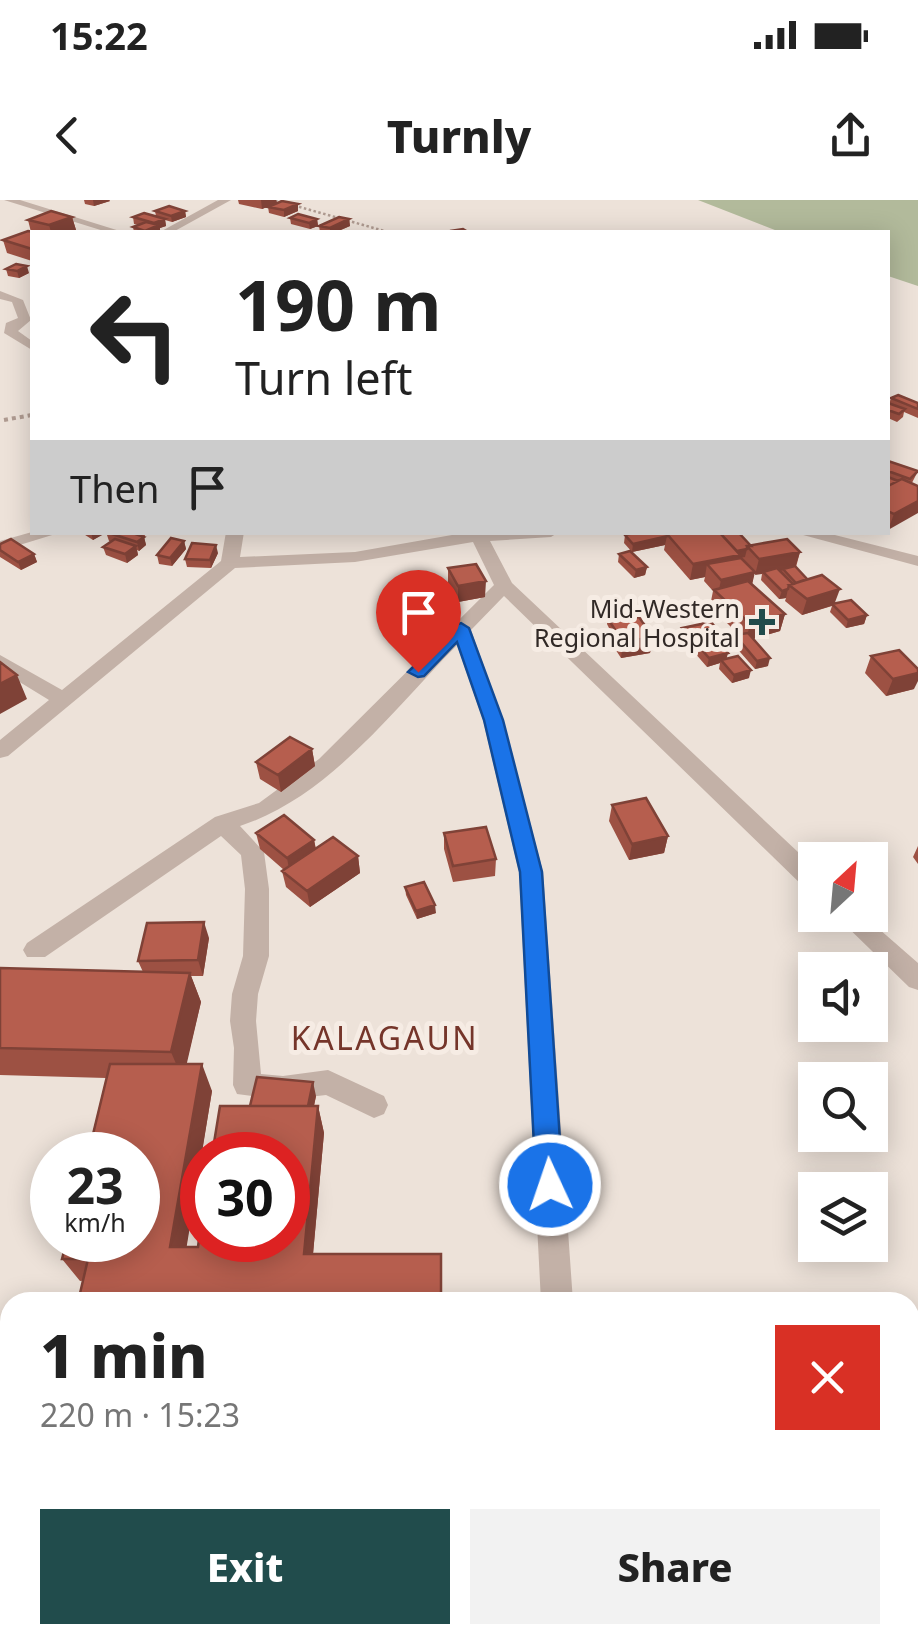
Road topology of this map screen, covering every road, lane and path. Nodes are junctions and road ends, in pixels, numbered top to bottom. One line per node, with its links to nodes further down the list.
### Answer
1 (9, 200): 4 (street)
2 (226, 200): 7 (street)
3 (275, 200): 8 (path)
4 (37, 203): 5 (street); 6 (street)
5 (16, 213)
6 (111, 230)
7 (170, 230)
8 (381, 230)
9 (0, 295): 10 (street)
10 (30, 345)
11 (30, 415): 12 (path)
12 (4, 420)
13 (42, 535): 18 (street)
14 (234, 535): 20 (street)
15 (497, 535): 17 (street)
16 (812, 535): 19 (street)
17 (479, 536): 20 (street); 21 (street)
18 (0, 546)
19 (918, 561)
20 (230, 563): 24 (street)
21 (504, 586): 22 (street); 27 (street)
22 (461, 628): 26 (street); 32 (street)
23 (0, 660): 24 (street)
24 (61, 698): 25 (street)
25 (0, 751)
26 (223, 823): 29 (street); 31 (street)
27 (798, 866)
28 (867, 932): 30 (street)
29 (36, 950)
30 (918, 979)
31 (374, 1105)
32 (555, 1292)

